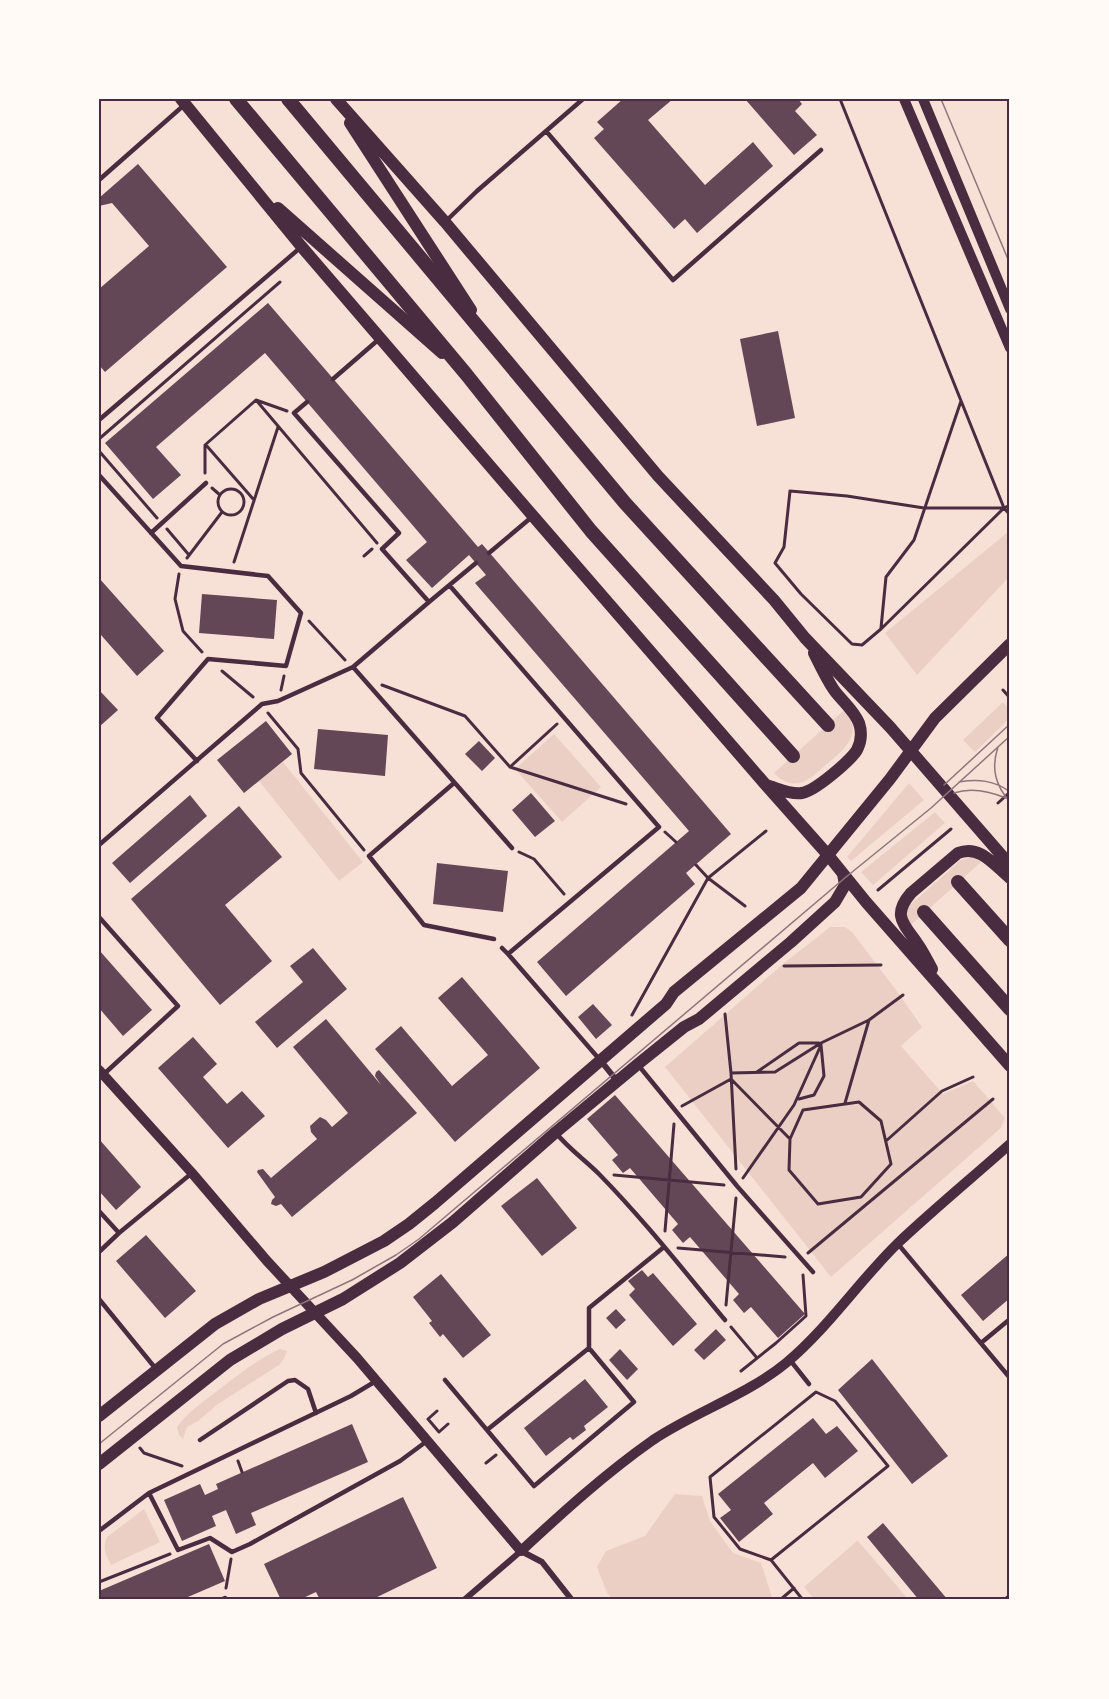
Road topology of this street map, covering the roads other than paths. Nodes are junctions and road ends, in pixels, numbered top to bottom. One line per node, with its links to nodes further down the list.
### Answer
1 (236, 99): 18 (main road)
2 (288, 99): 16 (main road)
3 (335, 99): 12 (main road); 16 (main road)
4 (583, 99): 8 (lane)
5 (904, 99): 17 (street)
6 (923, 99): 14 (street)
7 (183, 102): 10 (lane); 11 (main road)
8 (546, 131): 9 (lane); 12 (lane)
9 (821, 150)
10 (99, 180)
11 (250, 183): 13 (main road); 18 (main road)
12 (445, 222): 30 (main road)
13 (301, 246): 15 (main road); 21 (lane)
14 (1010, 309)
15 (380, 338): 19 (lane); 24 (main road)
16 (494, 346): 33 (main road)
17 (1010, 348)
18 (466, 374): 35 (main road)
19 (333, 380)
20 (307, 402): 29 (lane)
21 (99, 420)
22 (99, 475): 25 (lane)
23 (206, 483): 25 (lane)
24 (533, 516): 26 (lane); 38 (main road)
25 (150, 533): 36 (lane)
26 (489, 553)
27 (476, 563): 28 (lane)
28 (450, 585): 29 (lane); 54 (lane)
29 (429, 602): 32 (lane)
30 (805, 638): 34 (main road); 38 (main road)
31 (1010, 644): 34 (main road)
32 (352, 668): 36 (lane); 37 (lane)
33 (828, 725)
34 (910, 751): 39 (main road); 43 (main road)
35 (793, 756)
36 (197, 761): 40 (lane)
37 (454, 783): 41 (lane); 51 (lane)
38 (765, 784): 42 (main road)
39 (839, 842): 42 (main road); 44 (main road)
40 (99, 845)
41 (512, 848)
42 (828, 855): 44 (main road); 57 (main road)
43 (1010, 865)
44 (842, 872): 47 (main road); 48 (main road)
45 (1010, 878): 55 (main road)
46 (958, 882): 52 (main road)
47 (866, 902): 48 (main road); 55 (main road)
48 (822, 912): 58 (main road)
49 (924, 912): 56 (main road)
50 (99, 917): 60 (lane)
51 (494, 939)
52 (1010, 940)
53 (502, 948): 54 (lane)
54 (508, 954): 57 (lane)
55 (941, 986): 59 (main road)
56 (1010, 1009)
57 (601, 1061): 61 (street); 71 (main road)
58 (638, 1064): 61 (main road); 70 (lane)
59 (1010, 1066)
60 (101, 1072): 64 (street)
61 (617, 1081): 62 (main road)
62 (556, 1132): 68 (lane); 73 (main road)
63 (1010, 1144): 67 (street)
64 (192, 1173): 66 (lane); 71 (street)
65 (99, 1211): 66 (lane)
66 (119, 1233): 69 (lane)
67 (897, 1244): 76 (lane); 78 (street)
68 (664, 1247): 75 (lane); 77 (lane)
69 (99, 1252)
70 (813, 1272)
71 (291, 1285): 73 (street); 79 (main road)
72 (99, 1299): 79 (lane)
73 (316, 1313): 82 (street); 89 (main road)
74 (1010, 1319): 76 (lane)
75 (725, 1320)
76 (981, 1343): 80 (lane)
77 (589, 1348): 86 (lane); 86 (lane)
78 (790, 1360): 83 (lane); 92 (street)
79 (157, 1370): 85 (main road)
80 (1010, 1378)
81 (445, 1380): 86 (lane)
82 (376, 1381): 84 (lane); 88 (street)
83 (809, 1384)
84 (316, 1413): 87 (lane); 90 (lane)
85 (99, 1416)
86 (487, 1430)
87 (200, 1440)
88 (427, 1441): 90 (lane); 92 (street)
89 (99, 1464)
90 (149, 1493): 91 (lane)
91 (99, 1531)
92 (521, 1551): 94 (street); 95 (street)
93 (1010, 1596): 96 (lane)
94 (464, 1600)
95 (572, 1600)
96 (1005, 1600)

